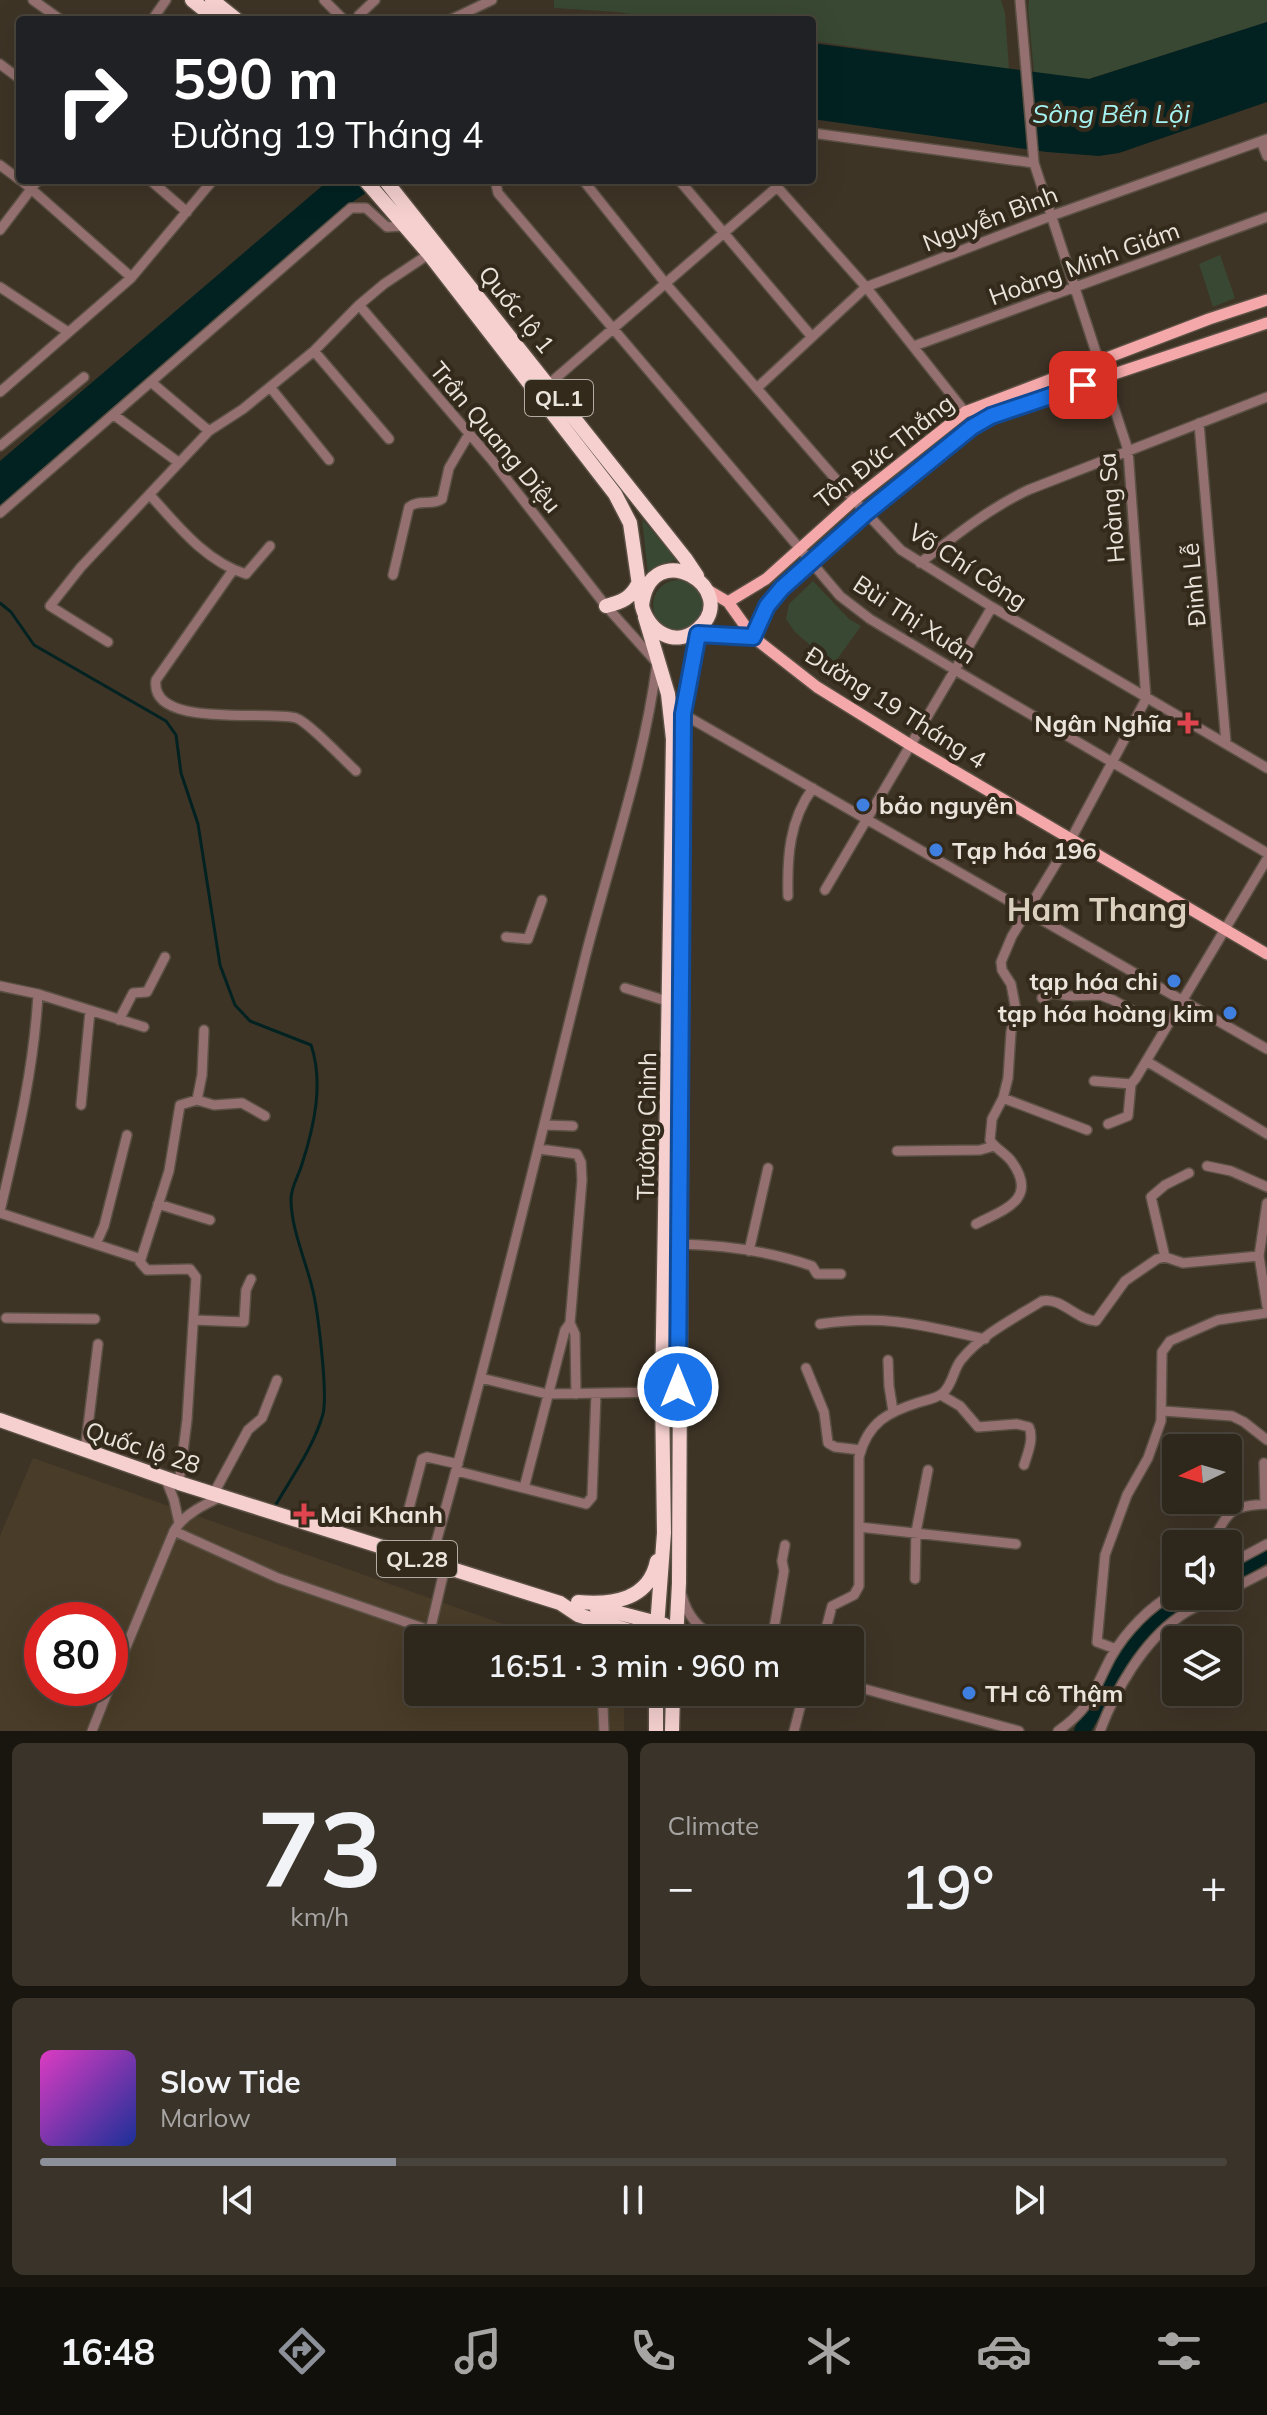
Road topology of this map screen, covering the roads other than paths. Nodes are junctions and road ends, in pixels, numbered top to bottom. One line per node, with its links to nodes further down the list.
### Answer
1 (33, 0): 8 (street)
2 (212, 0): 10 (highway)
3 (324, 0): 11 (street)
4 (375, 0): 12 (street)
5 (492, 0): 13 (street)
6 (1020, 0): 17 (street, Hoàng Sa)
7 (194, 1): 9 (highway)
8 (55, 16)
9 (212, 16)
10 (232, 16)
11 (340, 16)
12 (359, 16)
13 (458, 16)
14 (816, 134): 17 (street)
15 (1264, 140): 16 (street); 28 (street, Nguyễn Bình)
16 (1267, 156)
17 (1034, 163): 28 (street, Hoàng Sa)
18 (35, 184): 31 (street); 34 (street)
19 (155, 184): 27 (street)
20 (210, 184): 27 (street)
21 (369, 184): 30 (highway, QL.1)
22 (387, 184): 30 (highway, QL.1)
23 (495, 184): 42 (street, Bùi Thị Xuân)
24 (586, 184): 35 (street, Võ Chí Công)
25 (682, 184): 32 (street)
26 (774, 184): 32 (street); 37 (street)
27 (187, 212): 34 (street)
28 (1051, 216): 37 (street, Nguyễn Bình); 38 (street, Hoàng Sa)
29 (1267, 217): 38 (street, Hoàng Minh Giám)
30 (410, 223): 33 (highway, Quốc lộ 1 / QL.1); 50 (street); 51 (highway, Quốc lộ 1 / QL.1)
31 (0, 230)
32 (724, 234): 35 (street); 44 (street)
33 (429, 254): 40 (street); 76 (highway, Quốc lộ 1 / QL.1)
34 (131, 277): 43 (street)
35 (666, 284): 42 (street); 53 (street, Võ Chí Công)
36 (0, 287): 43 (street)
37 (866, 287): 44 (street, Nguyễn Bình); 45 (street)
38 (1075, 288): 45 (street, Hoàng Minh Giám); 47 (street, Hoàng Sa)
39 (1267, 300): 47 (main road, Tôn Đức Thắng)
40 (359, 305): 46 (street); 60 (street, Trần Quang Diệu)
41 (1267, 323): 49 (main road, Tôn Đức Thắng)
42 (614, 329): 51 (street); 71 (street, Bùi Thị Xuân)
43 (68, 332): 54 (street)
44 (812, 337): 53 (street, Nguyễn Bình)
45 (914, 346): 56 (street)
46 (314, 351): 52 (street); 61 (street)
47 (1100, 360): 49 (street, Hoàng Sa); 56 (main road, Tôn Đức Thắng)
48 (84, 377): 62 (street)
49 (1106, 377): 63 (street, Hoàng Sa); 69 (main road, Tôn Đức Thắng)
50 (151, 382): 57 (street); 59 (street)
51 (549, 384): 77 (highway, Quốc lộ 1 / QL.1)
52 (270, 387): 59 (street); 64 (street)
53 (758, 387): 67 (street, Võ Chí Công)
54 (0, 392)
55 (1267, 397): 58 (street)
56 (965, 412): 67 (main road, Tôn Đức Thắng)
57 (114, 415): 65 (street); 68 (street)
58 (1199, 423): 63 (street); 89 (street, Đinh Lễ)
59 (209, 431): 65 (street)
60 (469, 434): 75 (street); 79 (street, Trần Quang Diệu)
61 (389, 439)
62 (0, 446)
63 (1128, 450): 73 (street); 87 (street, Hoàng Sa)
64 (329, 460)
65 (178, 462): 66 (street)
66 (150, 495): 74 (street); 84 (street)
67 (854, 500): 69 (street, Võ Chí Công); 71 (main road, Tôn Đức Thắng)
68 (0, 513)
69 (866, 513): 72 (main road, Tôn Đức Thắng); 73 (street, Võ Chí Công)
70 (270, 546): 74 (street)
71 (799, 549): 72 (street, Bùi Thị Xuân); 78 (main road, Tôn Đức Thắng)
72 (810, 563): 83 (main road, Tôn Đức Thắng); 86 (street, Bùi Thị Xuân)
73 (920, 563): 80 (street, Võ Chí Công)
74 (233, 570): 93 (street)
75 (393, 575)
76 (638, 584): 79 (highway); 81 (highway, Quốc lộ 1 / QL.1)
77 (703, 584): 78 (main road, Đường 19 Tháng 4); 81 (highway); 82 (highway)
78 (728, 602): 83 (main road, Đường 19 Tháng 4)
79 (606, 606): 85 (street, Trần Quang Diệu)
80 (992, 607): 86 (street); 87 (street, Võ Chí Công)
81 (644, 611): 82 (highway); 85 (highway, Trường Chinh / QL.1)
82 (696, 632): 83 (main road); 88 (highway, Trường Chinh)
83 (753, 637): 90 (main road, Đường 19 Tháng 4)
84 (108, 642)
85 (657, 663): 112 (highway, Trường Chinh / QL.1); 127 (street)
86 (955, 670): 90 (street); 91 (street, Bùi Thị Xuân)
87 (1146, 699): 89 (street, Võ Chí Công); 91 (street)
88 (683, 714): 94 (street); 145 (highway, Trường Chinh)
89 (1226, 743): 92 (street, Võ Chí Công)
90 (912, 746): 95 (street); 96 (main road, Đường 19 Tháng 4)
91 (1111, 761): 96 (street); 97 (street, Bùi Thị Xuân)
92 (1267, 768)
93 (356, 771)
94 (813, 788): 95 (street); 100 (street)
95 (867, 819): 99 (street); 102 (street)
96 (1071, 839): 102 (street); 103 (main road, Đường 19 Tháng 4)
97 (1267, 853)
98 (1267, 859): 103 (street)
99 (825, 890)
100 (788, 896)
101 (542, 900): 104 (street)
102 (1026, 911): 111 (street); 122 (street)
103 (1225, 930): 105 (main road, Đường 19 Tháng 4); 111 (street)
104 (506, 937)
105 (1267, 954)
106 (165, 957): 114 (street)
107 (0, 986): 109 (street)
108 (625, 988): 112 (street)
109 (38, 994): 113 (street); 141 (street)
110 (1042, 998): 116 (street)
111 (1182, 1000): 116 (street); 118 (street)
112 (670, 1002): 165 (highway, Trường Chinh / QL.1)
113 (90, 1011): 114 (street); 124 (street)
114 (119, 1020): 115 (street)
115 (144, 1027)
116 (1165, 1029): 119 (street)
117 (204, 1030): 123 (street)
118 (1267, 1049)
119 (1148, 1062): 121 (street); 130 (street)
120 (1094, 1081): 121 (street)
121 (1131, 1084): 126 (street)
122 (1003, 1098): 129 (street); 132 (street)
123 (197, 1100): 125 (street); 140 (street)
124 (81, 1105)
125 (265, 1116)
126 (1108, 1124)
127 (545, 1125): 128 (street); 133 (street)
128 (573, 1126)
129 (1087, 1130)
130 (1267, 1134)
131 (127, 1135): 144 (street)
132 (994, 1146): 134 (street); 143 (street)
133 (539, 1149): 157 (street); 163 (street)
134 (897, 1151)
135 (1207, 1166): 138 (street)
136 (768, 1168): 146 (street)
137 (1189, 1173): 148 (street)
138 (1267, 1187)
139 (1267, 1203): 147 (street)
140 (158, 1204): 142 (street); 149 (street)
141 (0, 1212): 144 (street)
142 (210, 1220)
143 (976, 1224)
144 (96, 1244): 149 (street)
145 (679, 1244): 146 (street); 197 (highway, Trường Chinh)
146 (749, 1251): 150 (street)
147 (1259, 1256): 148 (street); 152 (street)
148 (1165, 1257): 159 (street)
149 (141, 1259): 156 (street)
150 (841, 1274)
151 (251, 1279): 156 (street)
152 (1267, 1306)
153 (1267, 1313): 171 (street)
154 (6, 1318): 155 (street)
155 (95, 1319)
156 (194, 1320): 180 (street)
157 (570, 1323): 166 (street); 167 (street)
158 (820, 1324): 159 (street)
159 (985, 1339): 169 (street)
160 (98, 1344): 175 (street)
161 (888, 1360): 170 (street)
162 (806, 1368): 174 (street)
163 (481, 1378): 166 (street); 178 (street)
164 (277, 1380): 182 (street)
165 (662, 1392): 168 (street); 189 (highway, Trường Chinh / QL.1)
166 (547, 1394): 167 (street); 181 (street)
167 (576, 1394): 168 (street)
168 (596, 1394): 181 (street)
169 (941, 1395): 170 (street); 177 (street)
170 (893, 1411): 174 (street)
171 (1163, 1411): 173 (street); 213 (street)
172 (0, 1420): 175 (highway, Quốc lộ 28 / QL.28)
173 (1267, 1440)
174 (861, 1450): 186 (street)
175 (85, 1451): 180 (highway, Quốc lộ 28 / QL.28)
176 (1264, 1463): 183 (street)
177 (1024, 1465)
178 (458, 1468): 181 (street); 184 (street); 194 (street)
179 (928, 1470): 188 (street)
180 (172, 1480): 182 (highway, Quốc lộ 28 / QL.28); 185 (street)
181 (524, 1488)
182 (219, 1494): 185 (street); 194 (highway, Quốc lộ 28 / QL.28)
183 (1266, 1504): 187 (street)
184 (408, 1512)
185 (176, 1527): 203 (street); 212 (street)
186 (859, 1527): 188 (street); 211 (street)
187 (1219, 1530)
188 (916, 1532): 190 (street); 196 (street)
189 (664, 1533): 200 (highway); 202 (highway, Trường Chinh / QL.1)
190 (1016, 1544)
191 (1267, 1544): 193 (street)
192 (785, 1545): 210 (street)
193 (1242, 1557)
194 (438, 1566): 200 (highway, QL.28); 204 (street)
195 (1267, 1571): 198 (street)
196 (915, 1579)
197 (679, 1583): 208 (highway, Trường Chinh); 209 (street)
198 (1242, 1584)
199 (1162, 1600): 213 (street)
200 (578, 1608): 202 (highway, QL.28); 205 (highway); 206 (highway, QL.28)
201 (1191, 1610): 229 (street)
202 (657, 1623): 207 (highway, QL.28)
203 (416, 1626)
204 (431, 1626)
205 (605, 1626)
206 (622, 1626)
207 (662, 1626)
208 (676, 1626)
209 (697, 1626)
210 (774, 1626)
211 (827, 1626)
212 (128, 1643)
213 (1116, 1649): 228 (street)
214 (864, 1689): 227 (street)
215 (102, 1706): 222 (street)
216 (602, 1706): 223 (street)
217 (655, 1706): 224 (highway)
218 (672, 1706): 221 (highway)
219 (674, 1706): 221 (street)
220 (800, 1706): 226 (street)
221 (672, 1712): 225 (highway)
222 (92, 1731)
223 (604, 1731)
224 (656, 1731)
225 (672, 1731)
226 (794, 1731)
227 (1019, 1731)
228 (1058, 1731)
229 (1100, 1731)

